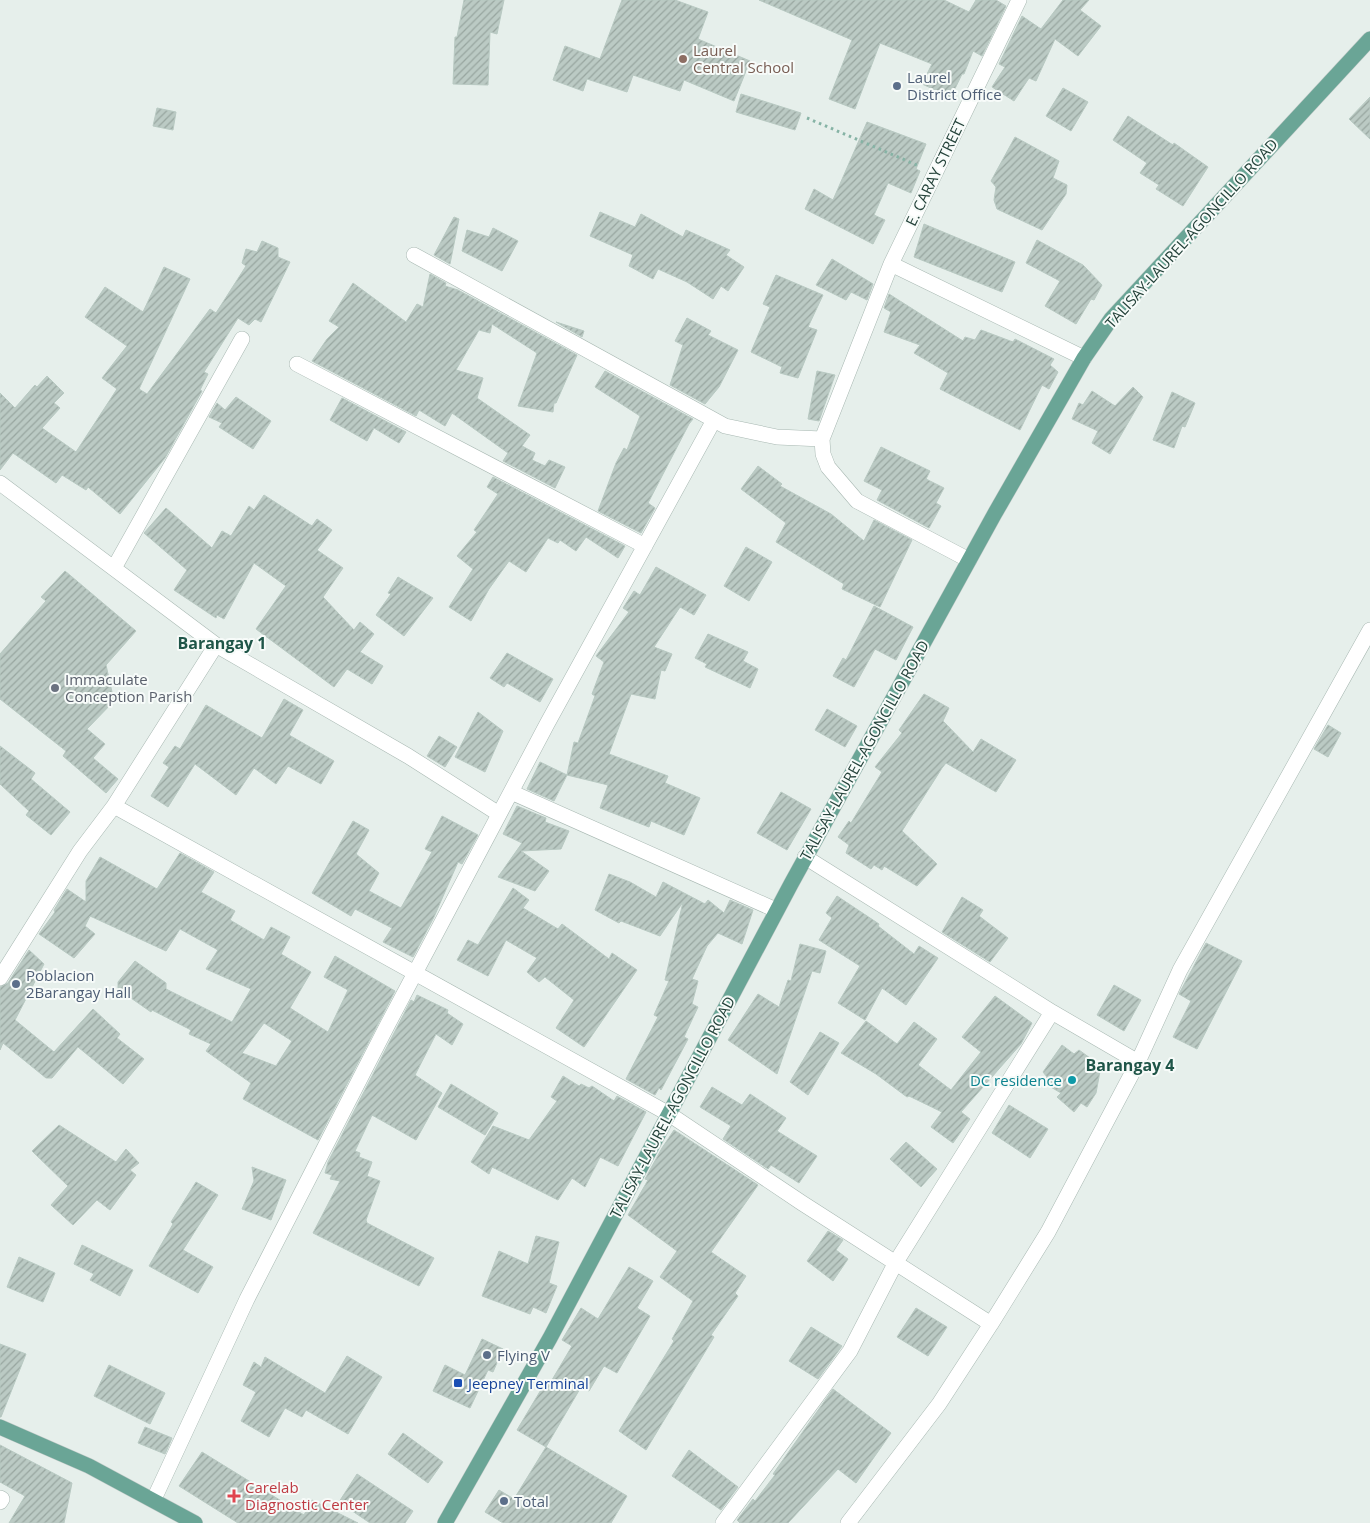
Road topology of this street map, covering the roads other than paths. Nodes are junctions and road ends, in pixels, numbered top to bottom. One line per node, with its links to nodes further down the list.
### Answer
1 (1019, 0): 4 (street, E. CARAY STREET)
2 (1370, 39): 6 (main road, TALISAY-LAUREL-AGONCILLO ROAD)
3 (414, 255): 8 (street)
4 (890, 264): 6 (street); 9 (street, E. CARAY STREET)
5 (242, 339): 13 (street)
6 (1084, 358): 12 (main road, TALISAY-LAUREL-AGONCILLO ROAD)
7 (297, 364): 11 (street)
8 (714, 420): 9 (street); 11 (street)
9 (822, 439): 12 (street)
10 (0, 483): 13 (street)
11 (645, 546): 16 (street)
12 (969, 560): 19 (main road, TALISAY-LAUREL-AGONCILLO ROAD)
13 (114, 568): 15 (street)
14 (1370, 630): 24 (street)
15 (216, 645): 17 (street); 18 (street)
16 (511, 792): 18 (street); 20 (street)
17 (114, 806): 21 (street); 22 (street)
18 (499, 814): 21 (street)
19 (805, 857): 20 (main road, TALISAY-LAUREL-AGONCILLO ROAD); 23 (street)
20 (776, 910): 25 (main road, TALISAY-LAUREL-AGONCILLO ROAD)
21 (415, 973): 25 (street); 30 (street)
22 (0, 978)
23 (1052, 1012): 24 (street); 26 (street)
24 (1138, 1062): 27 (street)
25 (669, 1114): 26 (street); 33 (main road, TALISAY-LAUREL-AGONCILLO ROAD)
26 (896, 1262): 27 (street); 34 (street)
27 (991, 1324): 35 (street)
28 (0, 1427): 30 (main road)
29 (0, 1498): 31 (street)
30 (154, 1499): 32 (main road)
31 (0, 1502)
32 (195, 1523)
33 (445, 1523)
34 (723, 1523)
35 (848, 1523)

